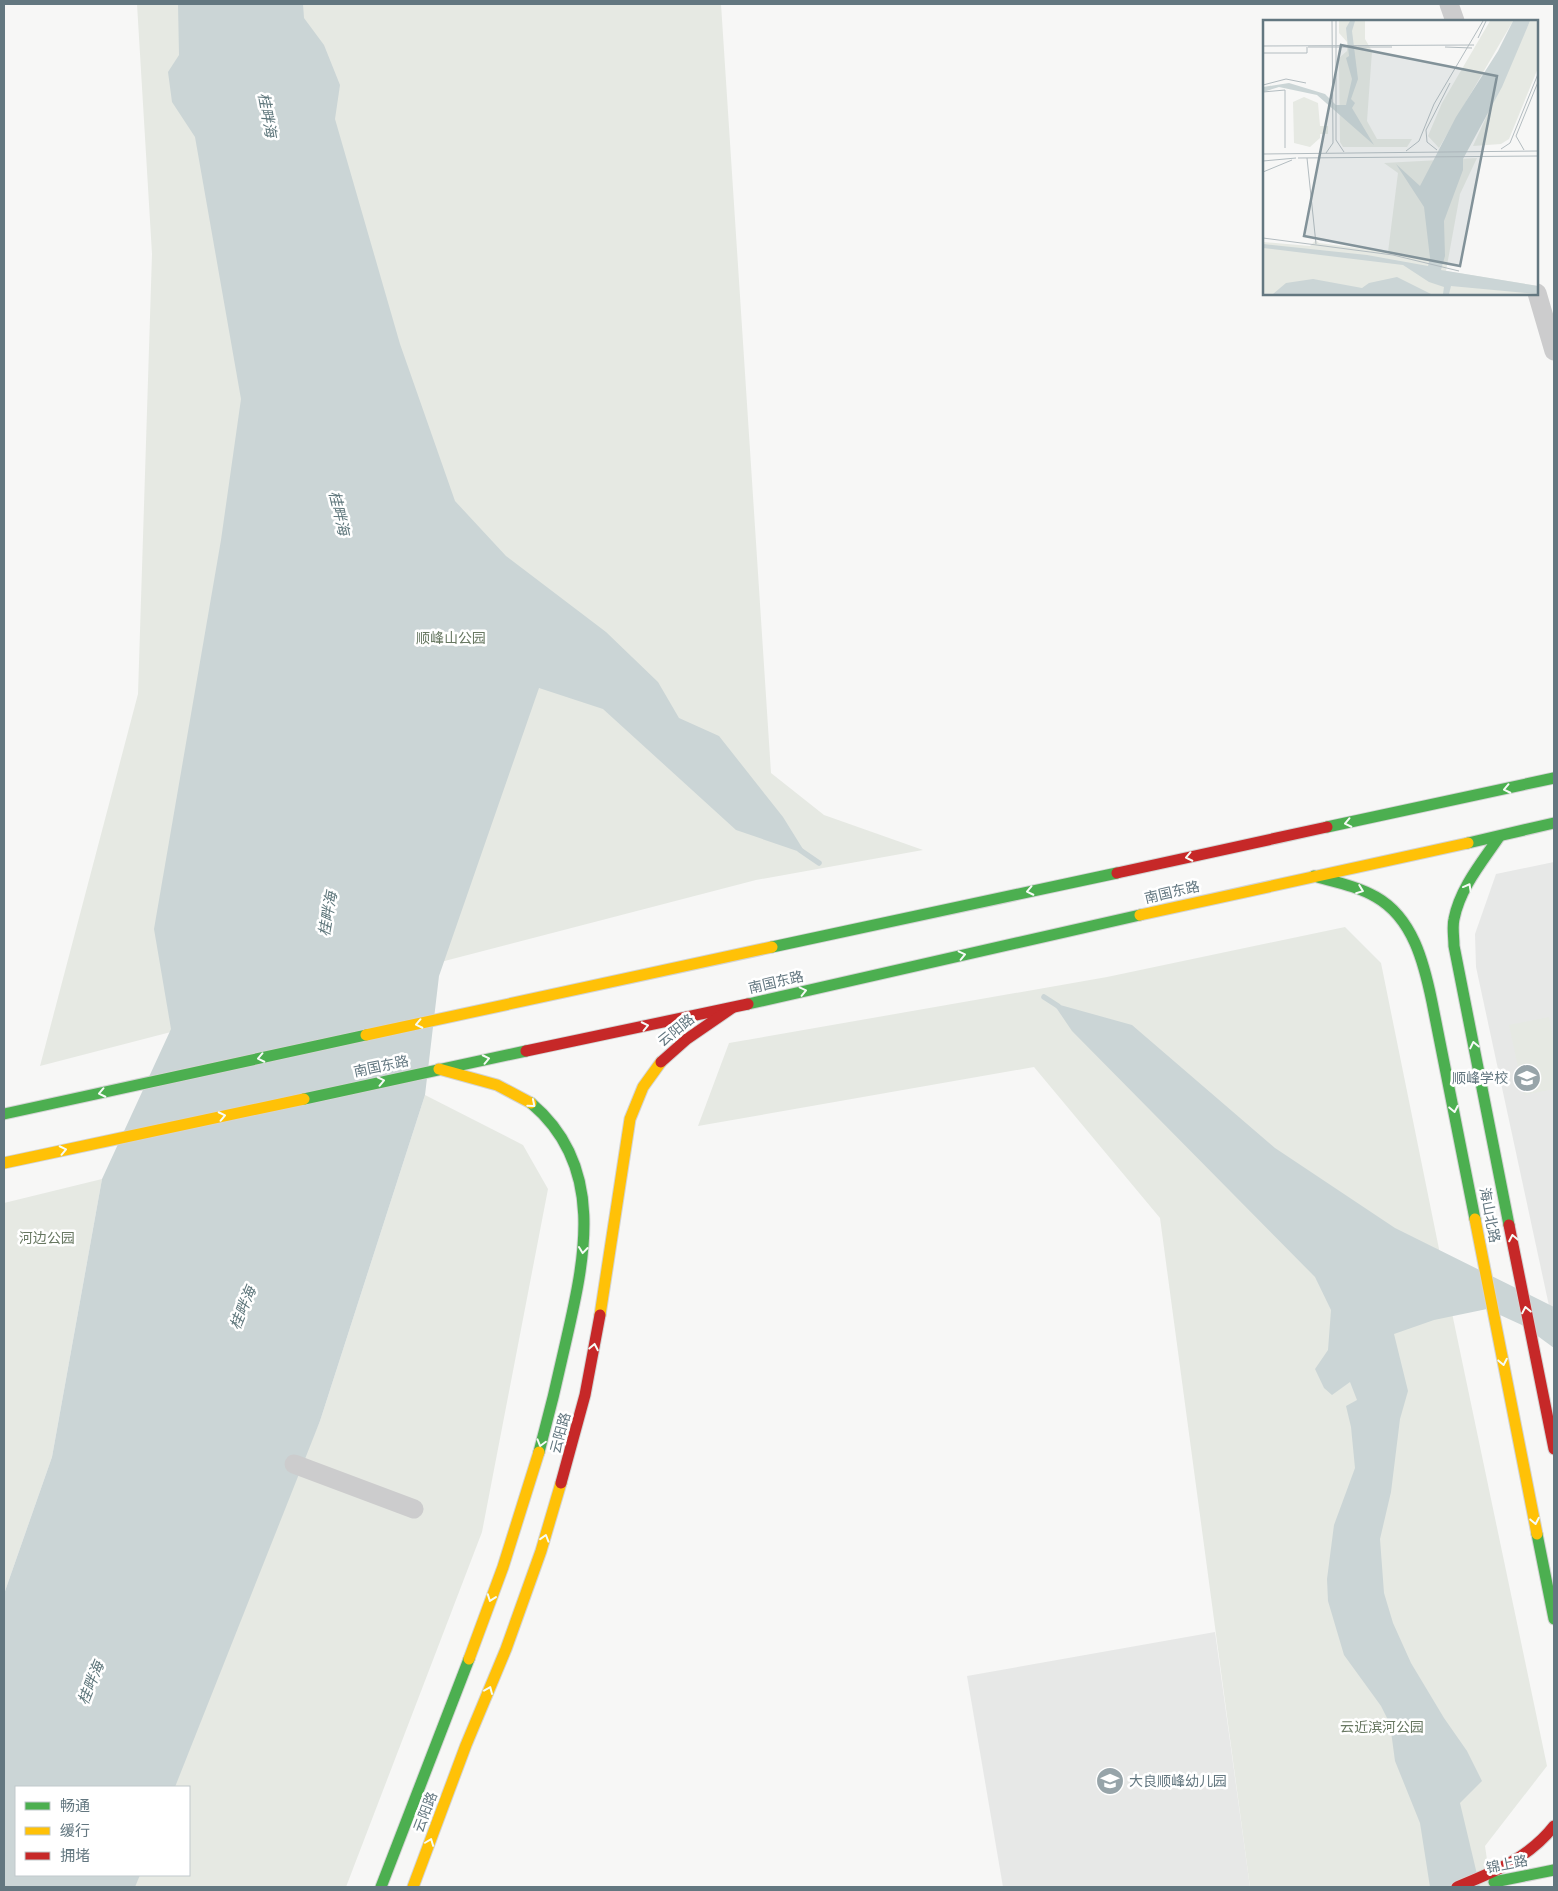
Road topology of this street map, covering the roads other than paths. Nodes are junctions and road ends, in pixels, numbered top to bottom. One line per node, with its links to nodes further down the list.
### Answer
1 (1449, 4): 3 (street)
2 (1459, 4): 4 (street)
3 (1455, 20)
4 (1461, 20)
5 (1538, 295): 6 (street)
6 (1554, 352)
7 (1554, 778): 13 (main road, one-way to 13)
8 (1554, 823): 9 (main road, 南国东路)
9 (1498, 837): 10 (main road, 南国东路); 19 (main road, 海山北路, one-way to 9)
10 (1314, 876): 11 (main road, 南国东路, one-way to 10); 22 (main road, 海山北路, one-way to 22)
11 (733, 1007): 12 (main road, 南国东路, one-way to 11); 17 (main road, 云阳路, one-way to 11)
12 (438, 1069): 14 (main road, 南国东路, one-way to 12); 18 (main road, 云阳路, one-way to 18)
13 (4, 1114)
14 (4, 1163)
15 (581, 1374): 17 (main road)
16 (568, 1380): 18 (main road)
17 (585, 1395): 26 (main road, 云阳路, one-way to 17)
18 (550, 1414): 25 (main road, 云阳路, one-way to 25)
19 (1554, 1449)
20 (294, 1464): 21 (street)
21 (414, 1509)
22 (1554, 1619)
23 (1554, 1826): 27 (main road)
24 (1554, 1870): 28 (main road, 锦上路)
25 (381, 1887)
26 (412, 1887)
27 (1458, 1887)
28 (1466, 1887)

